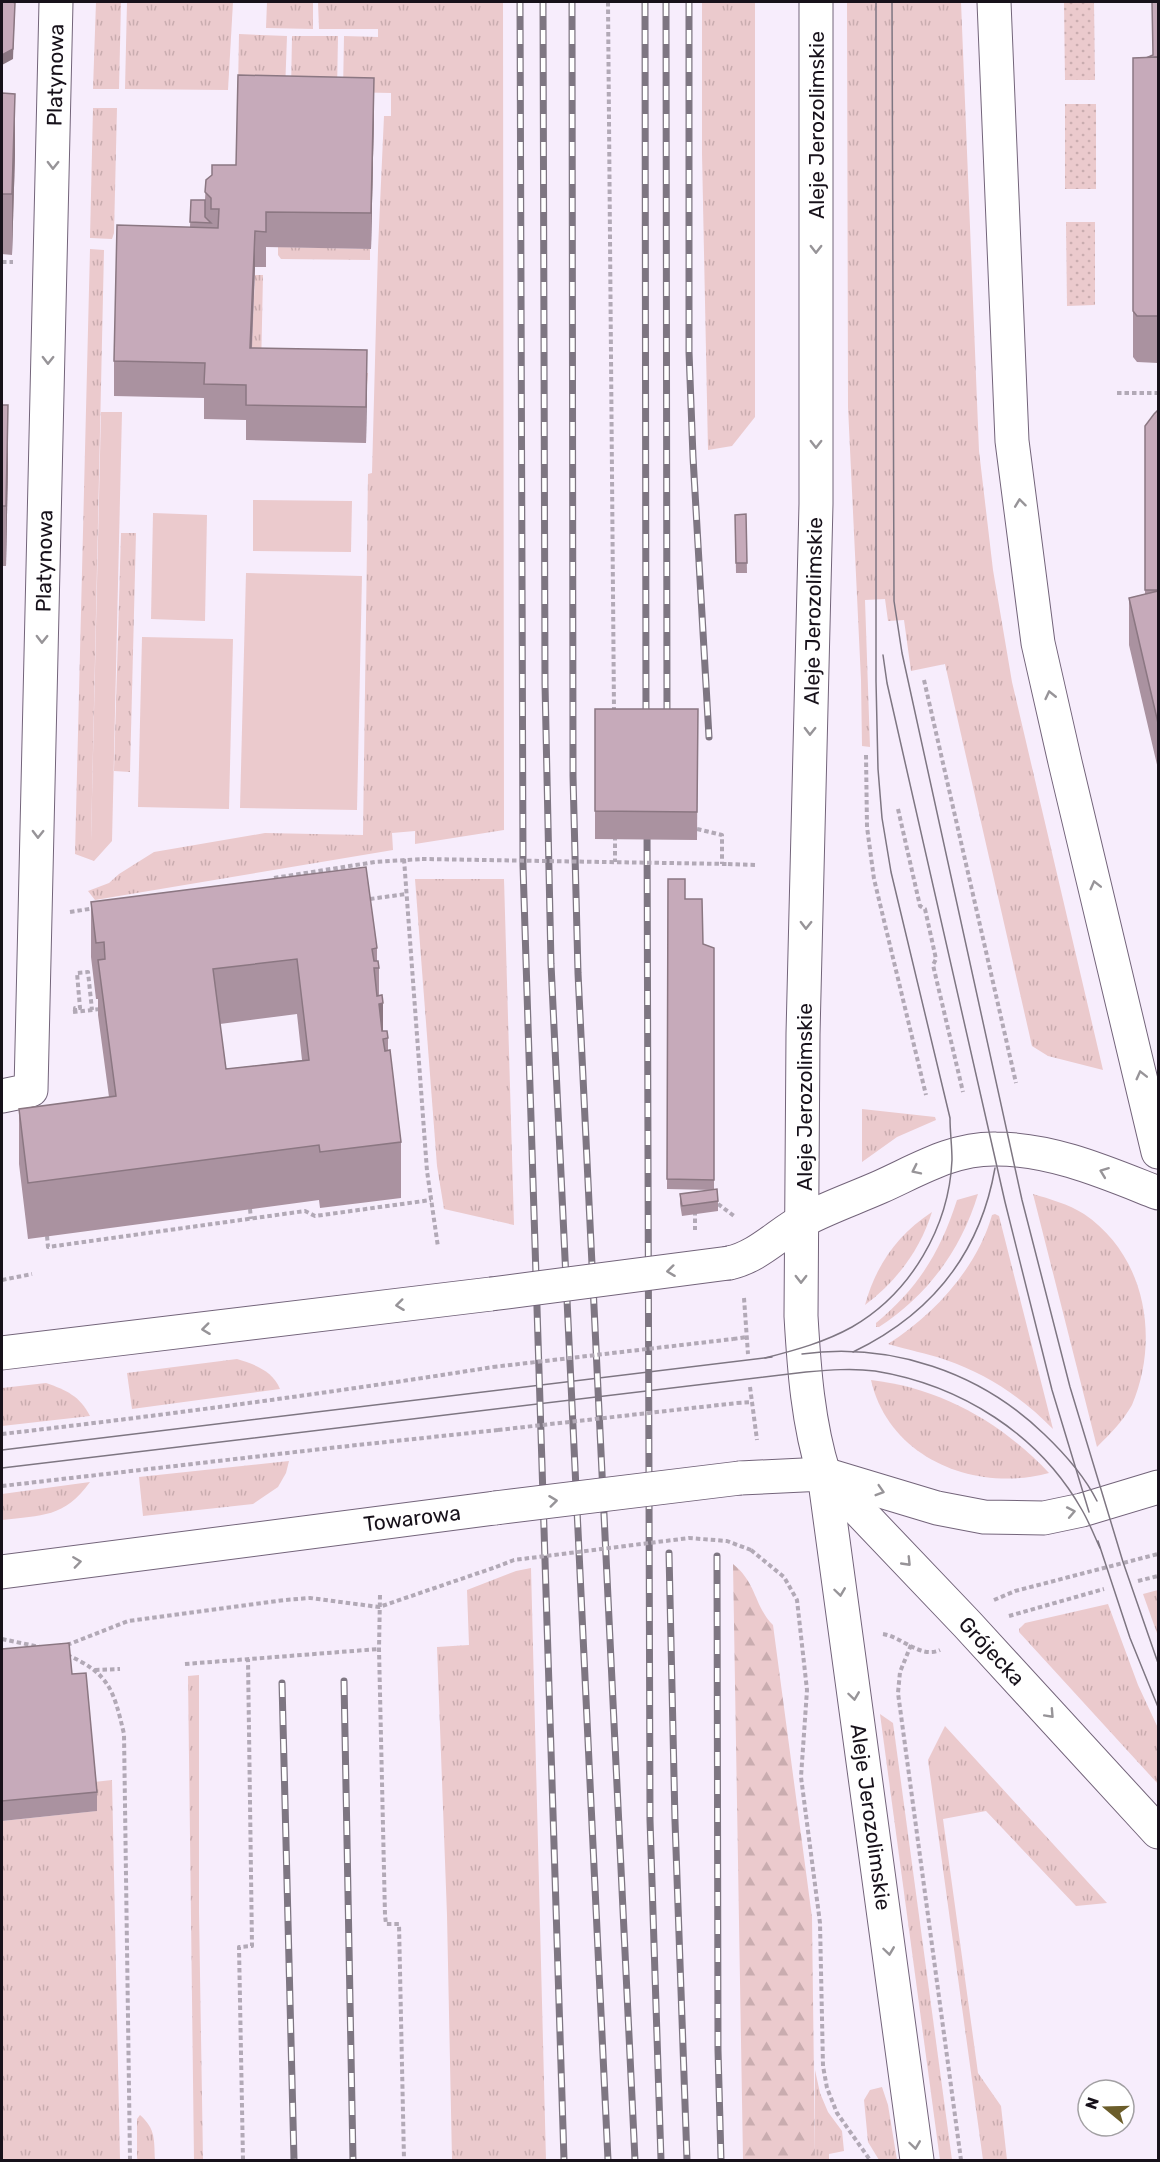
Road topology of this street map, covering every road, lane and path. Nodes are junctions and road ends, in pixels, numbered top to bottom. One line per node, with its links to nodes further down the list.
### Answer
1 (56, 2): 27 (main road, Platynowa, one-way to 27)
2 (608, 2): 8 (path)
3 (816, 2): 38 (main road, Aleje Jerozolimskie, one-way to 38)
4 (994, 2): 28 (main road, one-way to 4)
5 (1117, 393): 6 (path)
6 (1158, 393)
7 (924, 680): 24 (path)
8 (614, 714)
9 (866, 755): 26 (path)
10 (898, 809): 25 (path)
11 (697, 829): 15 (path, bridge)
12 (615, 831): 14 (path)
13 (404, 860): 14 (path, bridge); 17 (path); 18 (path)
14 (615, 862): 15 (path, bridge)
15 (725, 864): 16 (path)
16 (756, 865)
17 (272, 879)
18 (406, 894): 19 (path); 30 (path)
19 (370, 899)
20 (100, 907): 21 (path)
21 (66, 913)
22 (105, 1009): 23 (path)
23 (92, 1010): 23 (path)
24 (1016, 1083)
25 (963, 1092)
26 (926, 1095)
27 (2, 1096)
28 (1158, 1152)
29 (1158, 1193): 38 (main road, one-way to 38)
30 (431, 1200): 35 (path); 41 (path)
31 (718, 1204): 36 (path)
32 (330, 1206): 35 (path)
33 (695, 1208): 39 (path)
34 (250, 1209): 37 (path)
35 (331, 1213): 37 (path)
36 (734, 1216)
37 (251, 1219): 40 (path)
38 (803, 1221): 43 (main road); 52 (main road, Aleje Jerozolimskie, one-way to 52)
39 (695, 1231)
40 (47, 1236)
41 (438, 1247)
42 (32, 1274): 44 (path)
43 (736, 1277): 45 (path); 46 (main road, one-way to 46, bridge)
44 (2, 1280)
45 (747, 1337): 47 (path); 50 (path, bridge)
46 (2, 1353)
47 (748, 1354)
48 (750, 1387): 49 (path)
49 (752, 1402): 51 (path); 53 (path, bridge)
50 (2, 1434)
51 (758, 1446)
52 (824, 1474): 54 (main road, Towarowa, one-way to 54); 56 (main road, Towarowa, one-way to 52, bridge); 76 (main road, Grójecka, one-way to 76); 81 (main road, Aleje Jerozolimskie, one-way to 81)
53 (2, 1486)
54 (1158, 1487)
55 (1158, 1554): 61 (path)
56 (2, 1572)
57 (1158, 1576): 58 (path)
58 (1138, 1581)
59 (1104, 1589): 63 (path)
60 (380, 1595): 62 (path)
61 (988, 1604)
62 (379, 1607): 68 (path); 70 (path); 80 (path, bridge)
63 (1004, 1620)
64 (878, 1634): 66 (path)
65 (2, 1640): 69 (path)
66 (911, 1645): 67 (path); 82 (path)
67 (946, 1645)
68 (64, 1647)
69 (44, 1648)
70 (379, 1649): 72 (path); 79 (path)
71 (62, 1653): 75 (path)
72 (248, 1659): 73 (path); 78 (path)
73 (185, 1664)
74 (120, 1669): 75 (path)
75 (95, 1670): 77 (path)
76 (1158, 1832)
77 (130, 2160)
78 (243, 2160)
79 (404, 2160)
80 (870, 2160)
81 (917, 2160)
82 (961, 2160)

